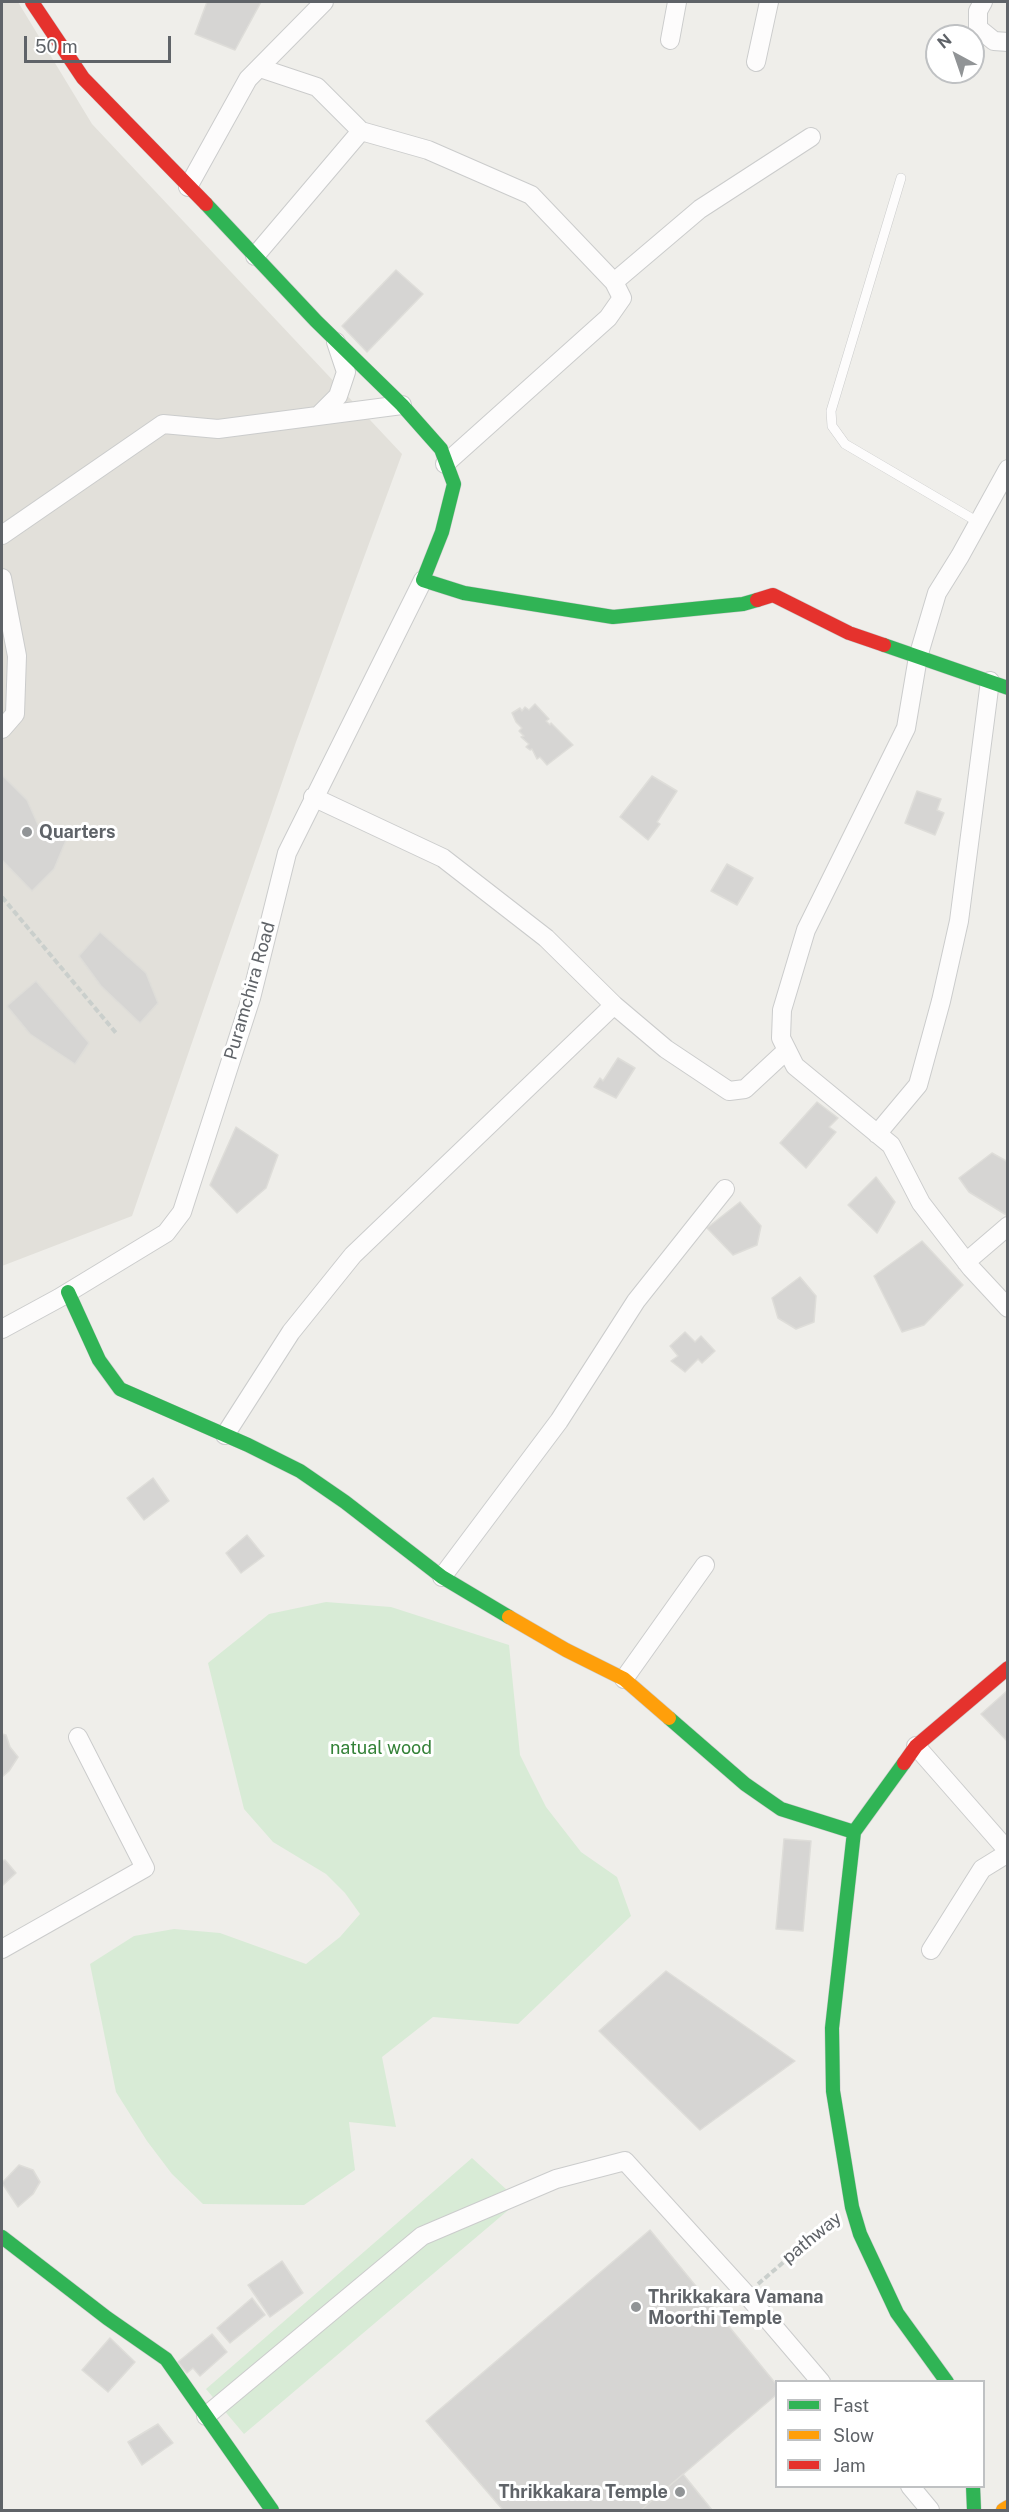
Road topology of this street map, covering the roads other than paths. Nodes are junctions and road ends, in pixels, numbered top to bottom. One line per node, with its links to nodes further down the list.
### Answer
1 (32, 2): 13 (street)
2 (324, 2): 9 (street)
3 (677, 2): 6 (street)
4 (769, 2): 8 (street)
5 (983, 2): 7 (street)
6 (670, 40)
7 (1008, 42)
8 (756, 62)
9 (260, 68): 10 (street); 13 (street)
10 (361, 131): 14 (street); 15 (street)
11 (811, 137): 15 (street)
12 (901, 178): 21 (lane)
13 (188, 187): 14 (street)
14 (255, 256): 16 (street)
15 (614, 282): 19 (street)
16 (335, 339): 17 (street); 18 (street)
17 (402, 405): 18 (street); 19 (street)
18 (318, 416): 22 (street)
19 (445, 464): 24 (street)
20 (1008, 469): 21 (street)
21 (978, 522): 25 (street)
22 (2, 535)
23 (2, 578): 28 (street)
24 (423, 580): 25 (street); 29 (street, Puramchira Road)
25 (918, 657): 26 (street); 31 (street)
26 (990, 681): 27 (street); 32 (street)
27 (1008, 688)
28 (2, 729)
29 (313, 797): 30 (street); 36 (street, Puramchira Road)
30 (614, 1005): 31 (street); 39 (street)
31 (787, 1050): 32 (street)
32 (877, 1134): 35 (street)
33 (725, 1189): 41 (street)
34 (1008, 1226): 35 (street)
35 (966, 1262): 37 (street)
36 (68, 1292): 38 (street, Puramchira Road); 39 (street)
37 (1008, 1308)
38 (2, 1329)
39 (225, 1435): 41 (street)
40 (705, 1565): 43 (street)
41 (442, 1577): 43 (street)
42 (1008, 1668): 45 (street)
43 (624, 1678): 46 (street)
44 (78, 1737): 48 (street)
45 (916, 1746): 46 (street); 47 (street)
46 (854, 1832): 52 (street)
47 (1008, 1852): 49 (street)
48 (2, 1949)
49 (931, 1950)
50 (2, 2237): 53 (street)
51 (819, 2380): 53 (street)
52 (946, 2380)
53 (206, 2416): 57 (street)
54 (911, 2488): 58 (street)
55 (973, 2488): 59 (street)
56 (1008, 2507): 60 (street)
57 (272, 2511)
58 (930, 2511)
59 (974, 2511)
60 (1003, 2511)

